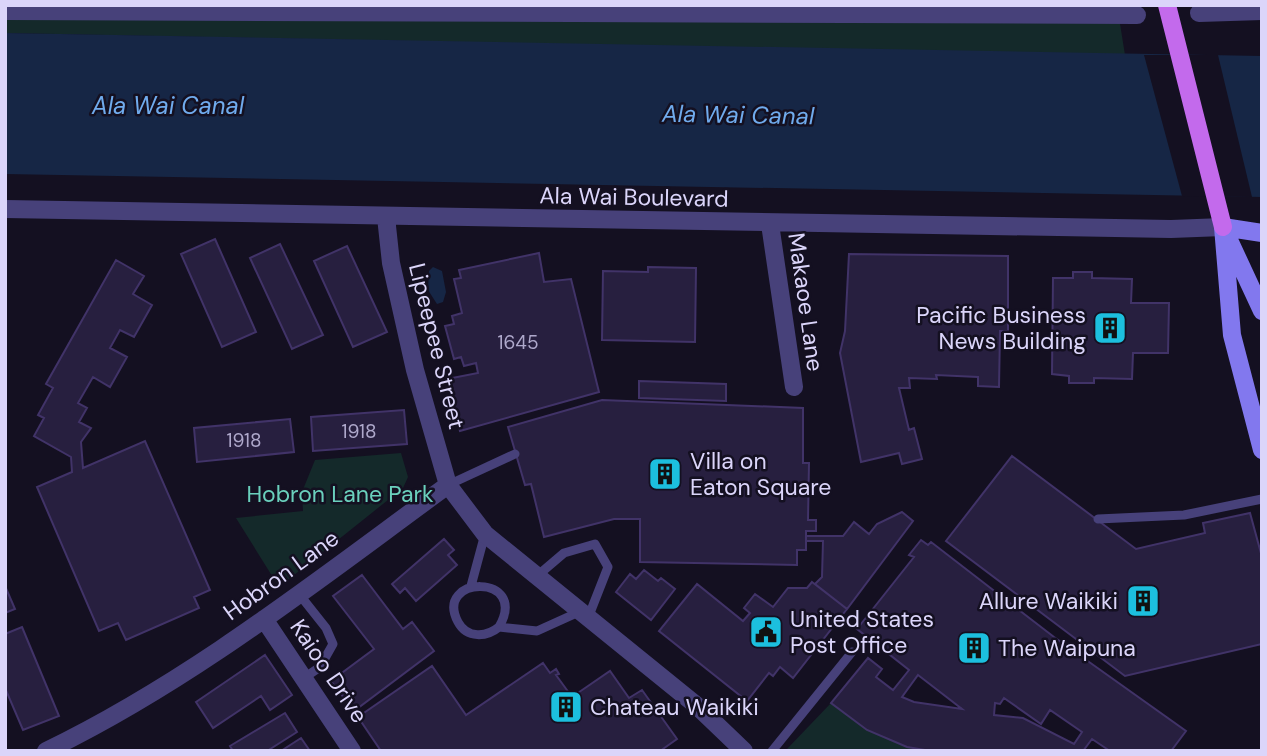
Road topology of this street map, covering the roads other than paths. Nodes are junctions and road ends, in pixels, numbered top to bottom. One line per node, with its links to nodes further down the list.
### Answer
1 (1168, 10): 9 (main road)
2 (1262, 10): 4 (street)
3 (5, 11): 5 (street)
4 (1199, 13)
5 (1137, 15)
6 (5, 209): 7 (street, Ala Wai Boulevard)
7 (386, 217): 8 (street, Ala Wai Boulevard); 15 (street, Lipeepee Street)
8 (770, 224): 9 (street, Ala Wai Boulevard); 12 (street, Makaoe Lane)
9 (1223, 227): 10 (main road, Ala Wai Boulevard); 11 (main road); 13 (main road)
10 (1262, 233)
11 (1262, 311)
12 (794, 387)
13 (1262, 450)
14 (515, 454): 15 (lane)
15 (448, 485): 18 (street); 21 (street, Hobron Lane)
16 (1262, 499): 17 (lane)
17 (1098, 519)
18 (485, 534): 19 (street); 20 (lane)
19 (537, 577): 22 (street); 22 (lane)
20 (471, 586): 24 (lane); 24 (lane)
21 (299, 594): 23 (street, Hobron Lane); 26 (lane)
22 (584, 615): 24 (lane); 29 (street)
23 (264, 619): 26 (street, Kaioo Drive); 27 (street, Hobron Lane)
24 (499, 627)
25 (852, 652): 30 (lane)
26 (304, 678): 28 (street, Kaioo Drive)
27 (46, 751)
28 (352, 751)
29 (744, 751)
30 (772, 751)

